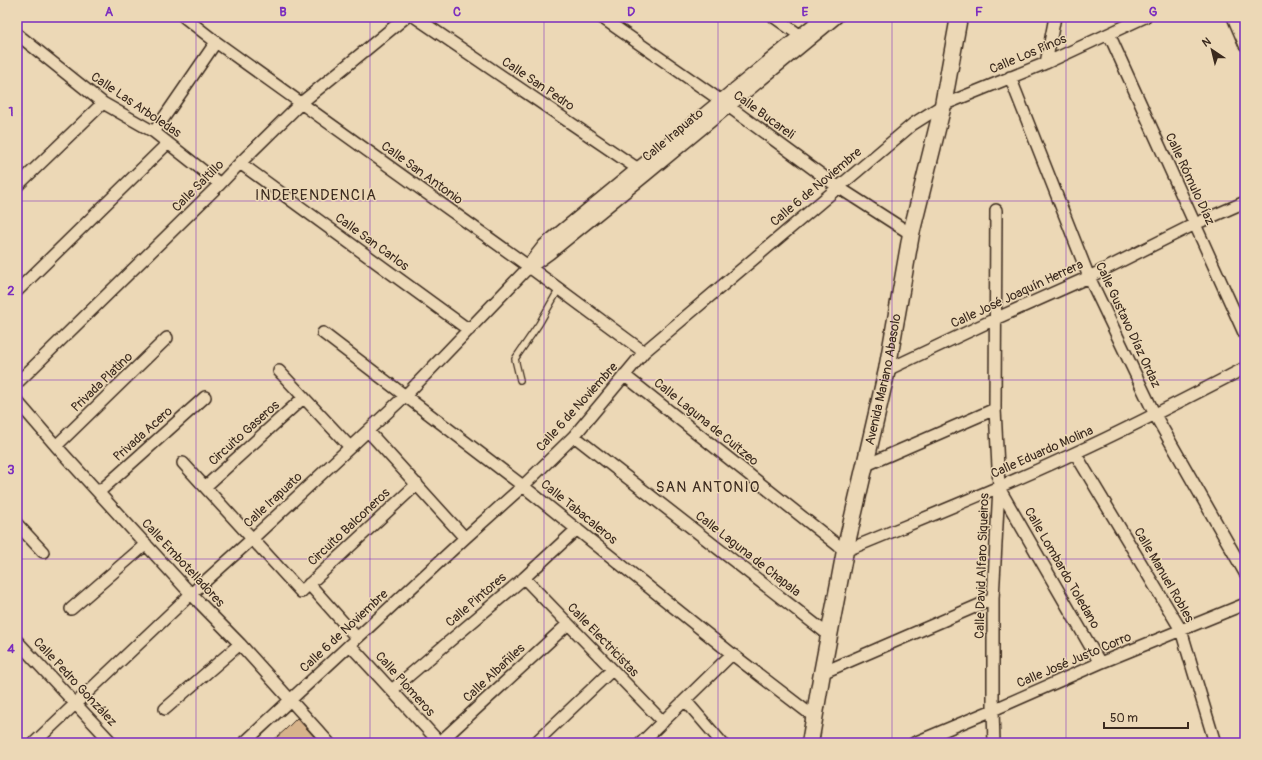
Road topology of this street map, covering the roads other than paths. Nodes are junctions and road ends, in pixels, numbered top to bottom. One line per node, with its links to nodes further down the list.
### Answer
1 (184, 17): 15 (street, Calle San Antonio)
2 (406, 17): 20 (street, Calle Saltillo)
3 (415, 17): 26 (street, Calle San Pedro)
4 (601, 17): 21 (street, Calle Bucareli)
5 (774, 17): 14 (street)
6 (822, 17): 14 (street, Calle Irapuato)
7 (837, 17): 14 (street, Calle Irapuato)
8 (959, 17): 22 (street, Avenida Mariano Abasolo)
9 (1055, 17): 17 (street)
10 (1233, 17): 16 (street)
11 (1140, 18): 13 (street, Calle Los Pinos)
12 (17, 34): 19 (street, Calle Las Arboledas)
13 (1109, 34): 17 (street, Calle Los Pinos); 32 (street, Calle Rómulo Díaz)
14 (804, 38): 21 (street, Calle Irapuato)
15 (216, 42): 20 (street, Calle San Antonio); 23 (street)
16 (1245, 45)
17 (1046, 63): 18 (street, Calle Los Pinos)
18 (1010, 77): 22 (street, Calle Los Pinos); 35 (street, Calle Gustavo Díaz Ordaz)
19 (103, 103): 23 (street, Calle Las Arboledas); 28 (street)
20 (301, 104): 25 (street, Calle Saltillo); 34 (street, Calle San Antonio)
21 (724, 104): 26 (street, Calle Irapuato); 29 (street, Calle Bucareli)
22 (942, 105): 29 (street, Calle 6 de Noviembre); 33 (street, Avenida Mariano Abasolo)
23 (154, 132): 24 (street, Calle Las Arboledas)
24 (168, 143): 27 (street, Calle Las Arboledas); 37 (street)
25 (240, 163): 27 (street, Calle Saltillo); 39 (street, Calle San Carlos)
26 (642, 172): 34 (street, Calle Irapuato)
27 (220, 184): 49 (street, Calle Saltillo)
28 (17, 186)
29 (838, 187): 33 (street, Calle Bucareli); 43 (street, Calle 6 de Noviembre)
30 (1245, 202): 32 (street, Calle José Joaquín Herrera)
31 (996, 210): 38 (street, Calle David Alfaro Siqueiros)
32 (1195, 224): 35 (street, Calle José Joaquín Herrera); 41 (street, Calle Rómulo Díaz)
33 (911, 234): 45 (street, Avenida Mariano Abasolo)
34 (528, 268): 36 (street, Calle San Antonio); 39 (street, Calle Irapuato)
35 (1089, 276): 38 (street, Calle José Joaquín Herrera); 55 (street, Calle Gustavo Díaz Ordaz)
36 (559, 289): 43 (street, Calle San Antonio); 48 (lane)
37 (17, 291)
38 (995, 318): 45 (street, Calle José Joaquín Herrera); 54 (street, Calle David Alfaro Siqueiros)
39 (469, 330): 51 (street, Calle Irapuato)
40 (323, 333): 51 (street, Calle Tabacaleros)
41 (1245, 335)
42 (167, 338): 58 (street, Privada Platino)
43 (644, 352): 47 (street, Calle 6 de Noviembre)
44 (1245, 368): 55 (street, Calle Eduardo Molina)
45 (887, 370): 62 (street, Avenida Mariano Abasolo)
46 (279, 371): 52 (street)
47 (624, 375): 57 (street, Calle 6 de Noviembre); 73 (street, Calle Laguna de Cuitzeo)
48 (520, 380)
49 (17, 383)
50 (205, 396): 67 (street, Privada Acero)
51 (405, 396): 56 (street, Calle Irapuato); 64 (street, Calle Tabacaleros)
52 (303, 398): 59 (street); 65 (street, Circuito Gaseros)
53 (17, 401): 58 (street, Calle Embotelladores)
54 (995, 409): 62 (street); 66 (street, Calle David Alfaro Siqueiros)
55 (1155, 415): 60 (street, Calle Eduardo Molina); 75 (street, Calle Gustavo Díaz Ordaz)
56 (368, 431): 59 (street, Calle Irapuato); 63 (street)
57 (574, 436): 64 (street, Calle 6 de Noviembre); 84 (street, Calle Laguna de Chapala)
58 (56, 446): 67 (street, Calle Embotelladores)
59 (350, 448): 71 (street, Calle Irapuato)
60 (1075, 453): 66 (street, Calle Eduardo Molina); 83 (street, Calle Manuel Robles)
61 (183, 463): 65 (street)
62 (864, 466): 73 (street, Avenida Mariano Abasolo)
63 (417, 484): 70 (street); 77 (street, Circuito Balconeros)
64 (523, 486): 69 (street, Calle Tabacaleros); 70 (street, Calle 6 de Noviembre)
65 (205, 487): 71 (street)
66 (999, 487): 73 (street, Calle Eduardo Molina); 79 (street, Calle David Alfaro Siqueiros); 89 (street, Calle Lombardo Toledano)
67 (99, 492): 72 (street, Calle Embotelladores)
68 (17, 524): 74 (street)
69 (577, 529): 76 (street, Calle Pintores); 88 (street, Calle Tabacaleros)
70 (465, 538): 86 (street, Calle 6 de Noviembre)
71 (252, 539): 77 (street, Circuito Balconeros); 78 (street, Calle Irapuato)
72 (146, 544): 78 (street, Calle Embotelladores); 81 (street)
73 (845, 551): 84 (street, Avenida Mariano Abasolo)
74 (43, 552)
75 (1245, 573)
76 (524, 578): 82 (street, Calle Electricistas); 92 (street, Calle Pintores)
77 (309, 584): 86 (street, Calle Plomeros)
78 (192, 594): 87 (street, Calle Embotelladores); 95 (street, Calle Irapuato)
79 (993, 599): 91 (street); 97 (street, Calle David Alfaro Siqueiros)
80 (1245, 604): 83 (street, Calle José Justo Corro)
81 (71, 609)
82 (568, 624): 90 (street, Calle Electricistas); 104 (street, Calle Albañiles)
83 (1180, 630): 89 (street, Calle José Justo Corro); 111 (street, Calle Manuel Robles)
84 (830, 636): 91 (street, Avenida Mariano Abasolo)
85 (17, 641): 95 (street, Calle Pedro González)
86 (354, 642): 92 (street, Calle Plomeros); 93 (street, Calle 6 de Noviembre)
87 (240, 644): 93 (street, Calle Embotelladores); 96 (street)
88 (732, 654): 94 (street); 98 (street, Calle Tabacaleros)
89 (1100, 663): 97 (street, Calle José Justo Corro)
90 (612, 670): 99 (street, Calle Electricistas); 105 (street)
91 (822, 672): 98 (street, Avenida Mariano Abasolo)
92 (392, 690): 104 (street, Calle Plomeros)
93 (289, 700): 102 (street, Calle 6 de Noviembre); 103 (street, Calle Embotelladores)
94 (685, 700): 99 (street); 107 (street)
95 (75, 704): 100 (street, Calle Irapuato); 101 (street, Calle Pedro González)
96 (165, 709)
97 (993, 710): 109 (street, Calle José Justo Corro); 110 (street, Calle David Alfaro Siqueiros)
98 (814, 717): 108 (street, Avenida Mariano Abasolo)
99 (663, 722): 106 (street)
100 (34, 743)
101 (112, 743)
102 (244, 743)
103 (328, 743)
104 (439, 743)
105 (534, 743)
106 (640, 743)
107 (722, 743)
108 (810, 743)
109 (914, 743)
110 (994, 743)
111 (1215, 743)

